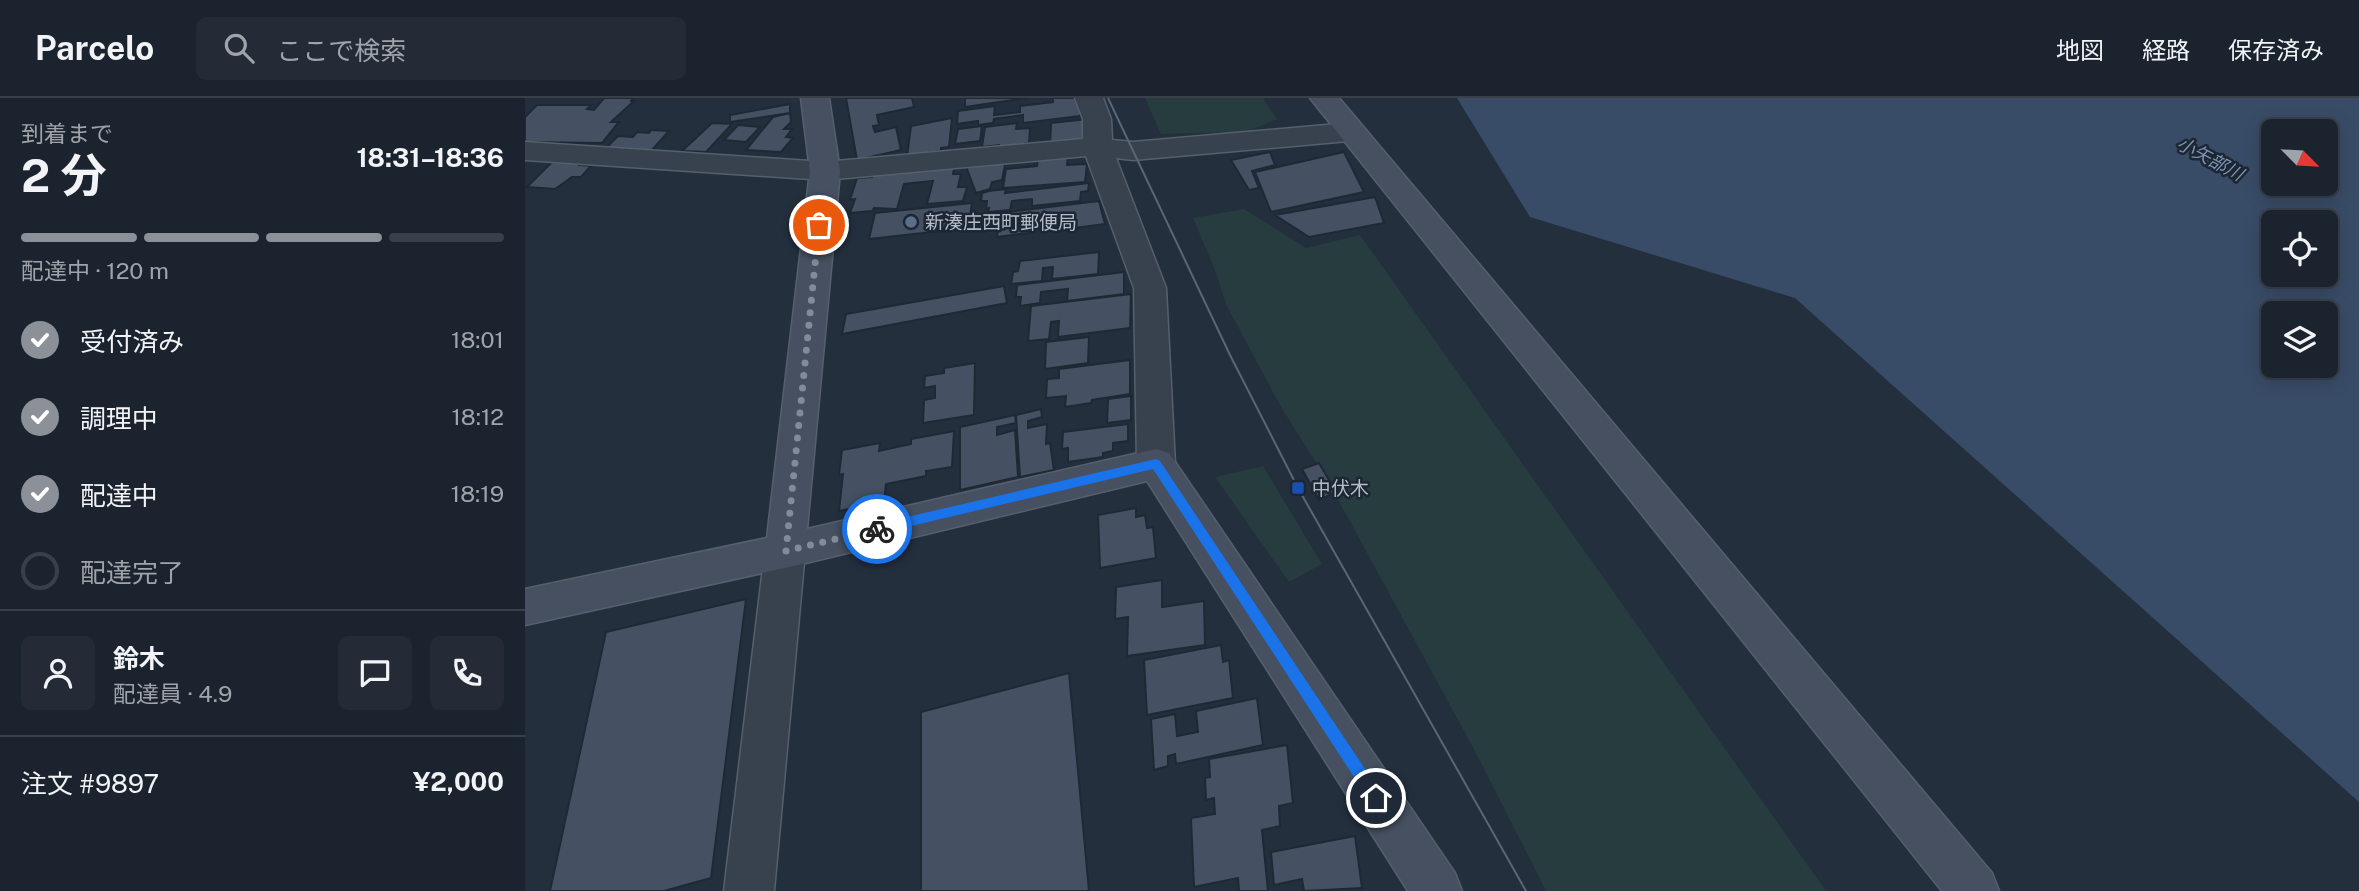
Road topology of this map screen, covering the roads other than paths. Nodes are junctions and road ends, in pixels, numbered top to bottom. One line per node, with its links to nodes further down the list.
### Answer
1 (815, 98): 7 (main road)
2 (1089, 98): 5 (street)
3 (1324, 98): 4 (main road)
4 (1349, 132): 5 (street); 13 (main road)
5 (1098, 148): 7 (street); 8 (street)
6 (525, 150): 7 (street)
7 (825, 171): 9 (main road)
8 (1156, 464): 9 (main road); 12 (main road)
9 (786, 551): 10 (main road); 11 (street)
10 (525, 607)
11 (749, 891)
12 (1437, 891)
13 (1974, 891)

